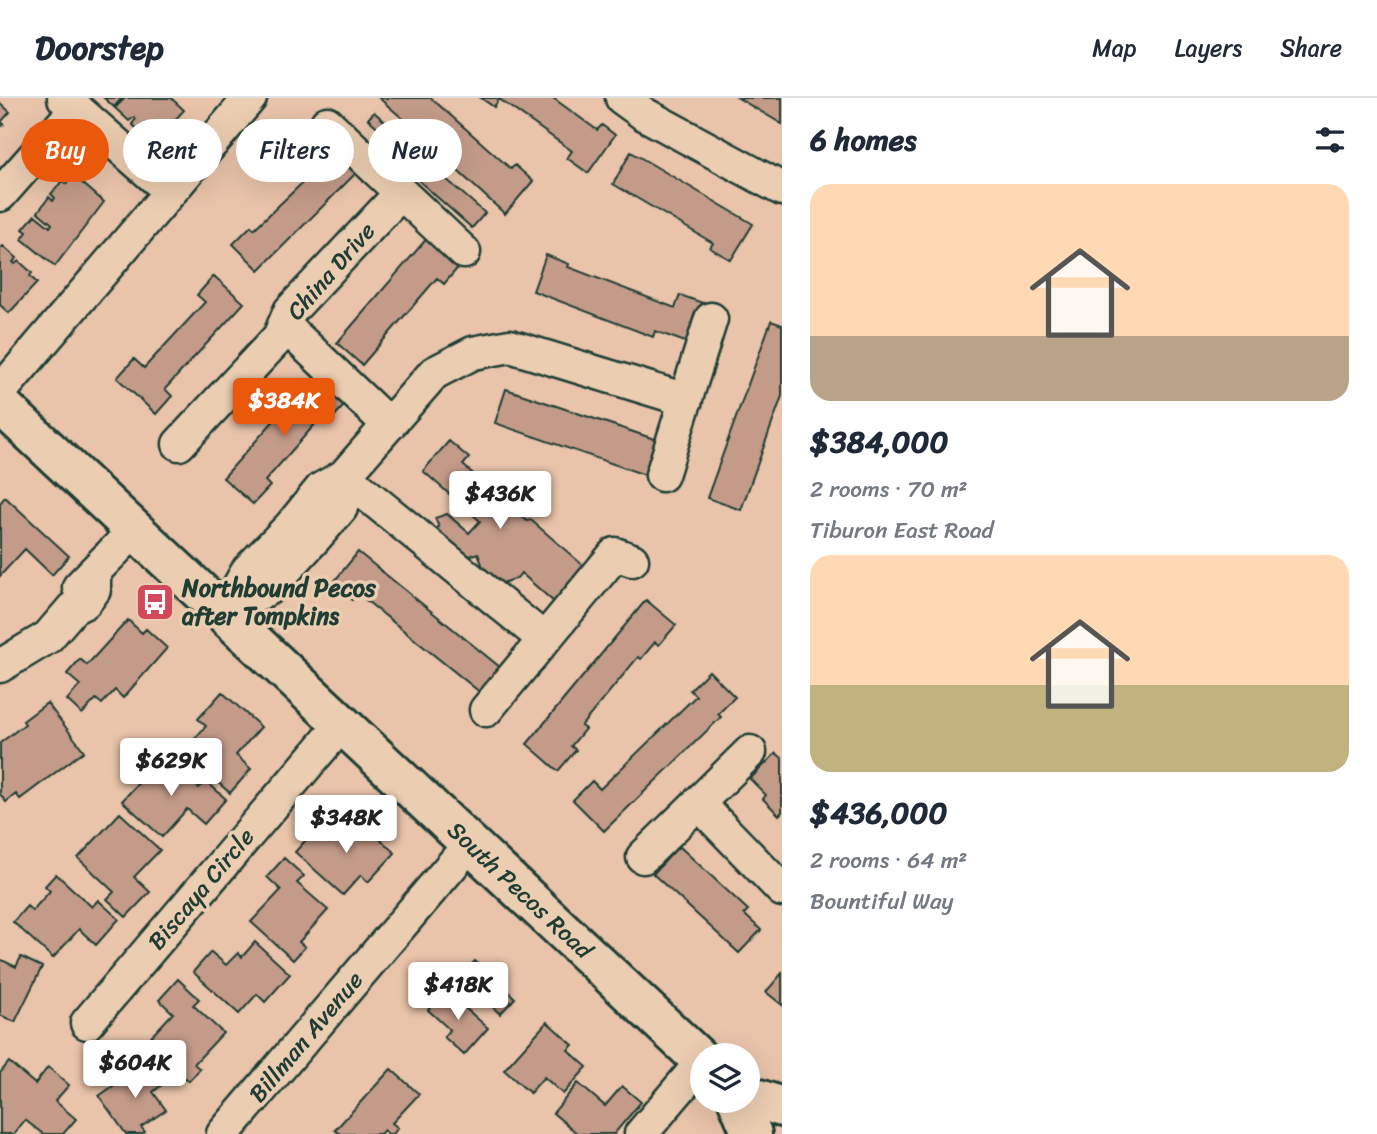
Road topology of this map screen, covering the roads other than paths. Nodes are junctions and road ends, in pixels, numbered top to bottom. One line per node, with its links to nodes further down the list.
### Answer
1 (250, 98): 6 (street)
2 (622, 98): 5 (street)
3 (70, 103): 6 (street); 8 (street)
4 (354, 149): 7 (street)
5 (782, 189)
6 (170, 191): 12 (street)
7 (401, 193): 9 (street); 11 (street, China Drive)
8 (0, 195)
9 (464, 252)
10 (710, 319): 13 (street)
11 (284, 325): 15 (street); 16 (street, China Drive)
12 (0, 392)
13 (686, 400): 15 (street); 17 (street)
14 (0, 404): 19 (main road, South Pecos Road)
15 (389, 425): 18 (street)
16 (179, 444)
17 (662, 475)
18 (344, 476): 21 (street); 22 (street)
19 (135, 530): 21 (main road, South Pecos Road); 23 (street)
20 (632, 560): 22 (street)
21 (224, 613): 25 (main road, South Pecos Road)
22 (544, 639): 24 (street)
23 (0, 666)
24 (486, 710)
25 (342, 724): 28 (main road, South Pecos Road); 31 (street, Biscaya Circle)
26 (750, 752): 27 (street)
27 (698, 803): 29 (street); 30 (street)
28 (470, 844): 32 (main road, South Pecos Road); 37 (street, Billman Avenue)
29 (643, 857)
30 (782, 890)
31 (87, 1023)
32 (690, 1050)
33 (690, 1076): 38 (street)
34 (760, 1099): 35 (main road)
35 (782, 1107)
36 (743, 1113): 39 (main road)
37 (223, 1134)
38 (642, 1134)
39 (752, 1134)

